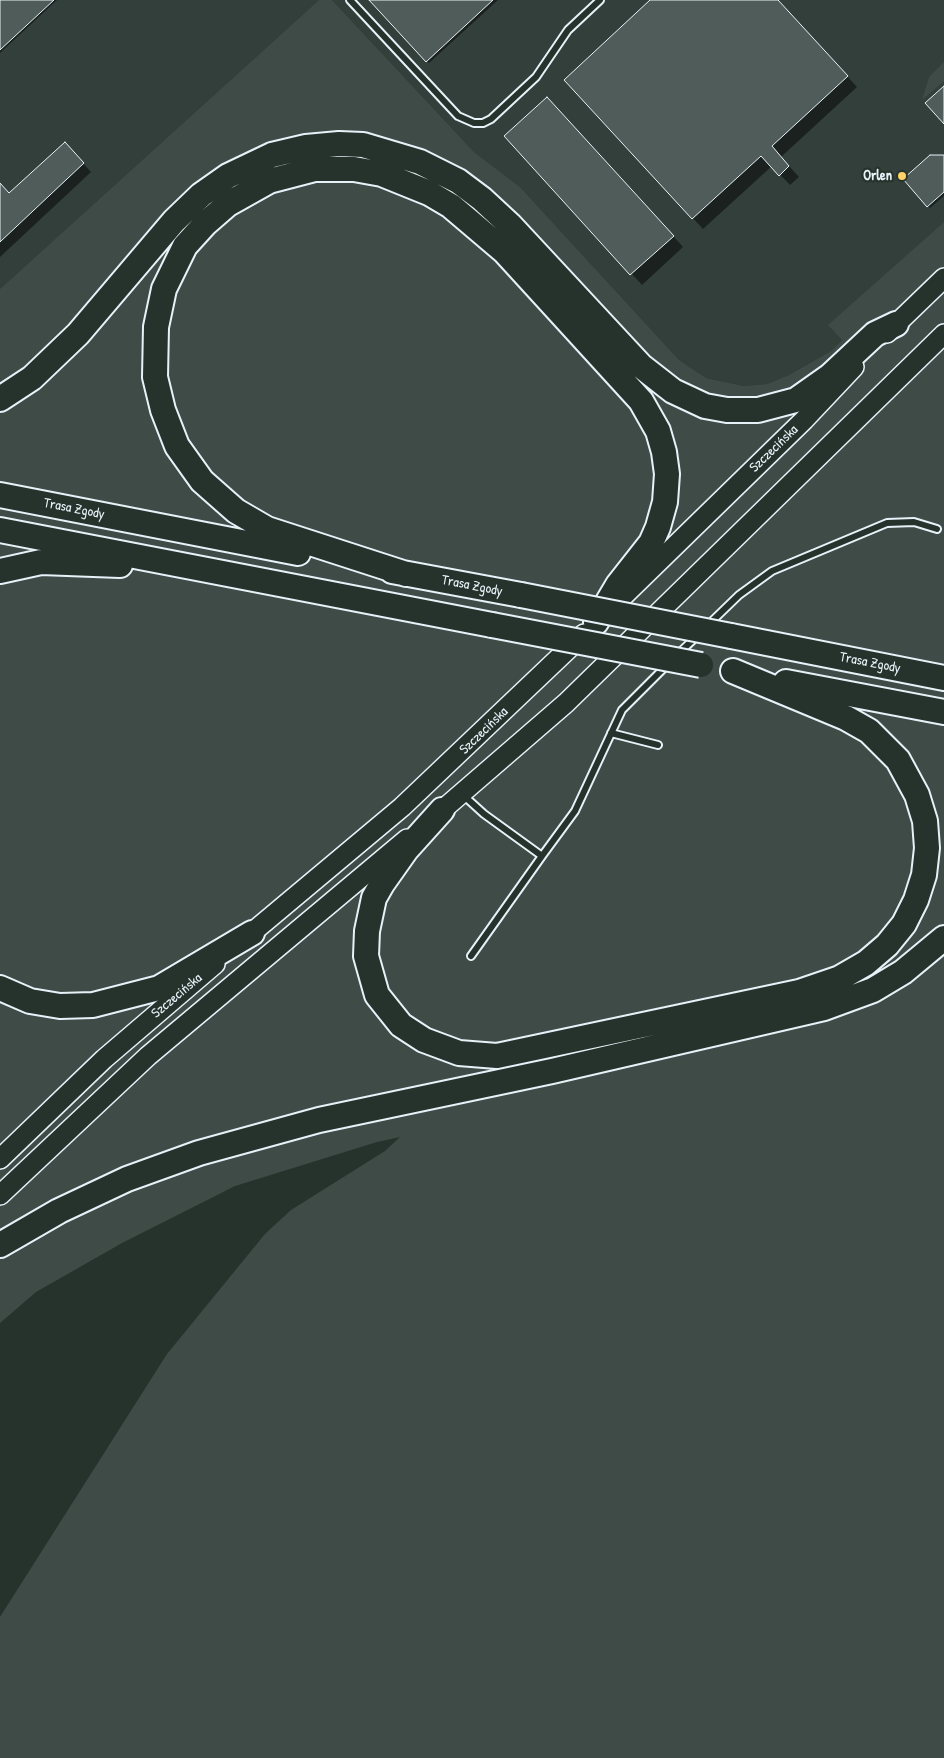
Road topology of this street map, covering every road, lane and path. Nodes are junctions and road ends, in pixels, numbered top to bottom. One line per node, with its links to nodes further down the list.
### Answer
1 (350, 0): 2 (lane)
2 (600, 0)
3 (944, 278): 4 (main road, Szczecińska)
4 (896, 324): 6 (highway); 13 (main road, Szczecińska)
5 (944, 334): 19 (main road, Szczecińska)
6 (0, 399)
7 (0, 495): 12 (highway, Trasa Zgody)
8 (937, 529): 17 (lane)
9 (0, 530): 11 (highway)
10 (0, 571): 11 (highway)
11 (231, 574): 14 (highway, bridge)
12 (406, 574): 13 (highway); 15 (highway, Trasa Zgody, bridge)
13 (596, 622): 22 (main road, Szczecińska)
14 (733, 672): 16 (highway); 20 (highway)
15 (944, 678)
16 (944, 712)
17 (611, 733): 18 (lane); 21 (lane)
18 (658, 745)
19 (462, 793): 20 (main road, Szczecińska); 21 (lane)
20 (442, 810): 27 (main road, Szczecińska)
21 (542, 856): 24 (lane)
22 (252, 933): 25 (highway); 26 (main road, Szczecińska)
23 (944, 938): 28 (highway)
24 (470, 956)
25 (0, 988)
26 (0, 1159)
27 (0, 1195)
28 (0, 1245)

